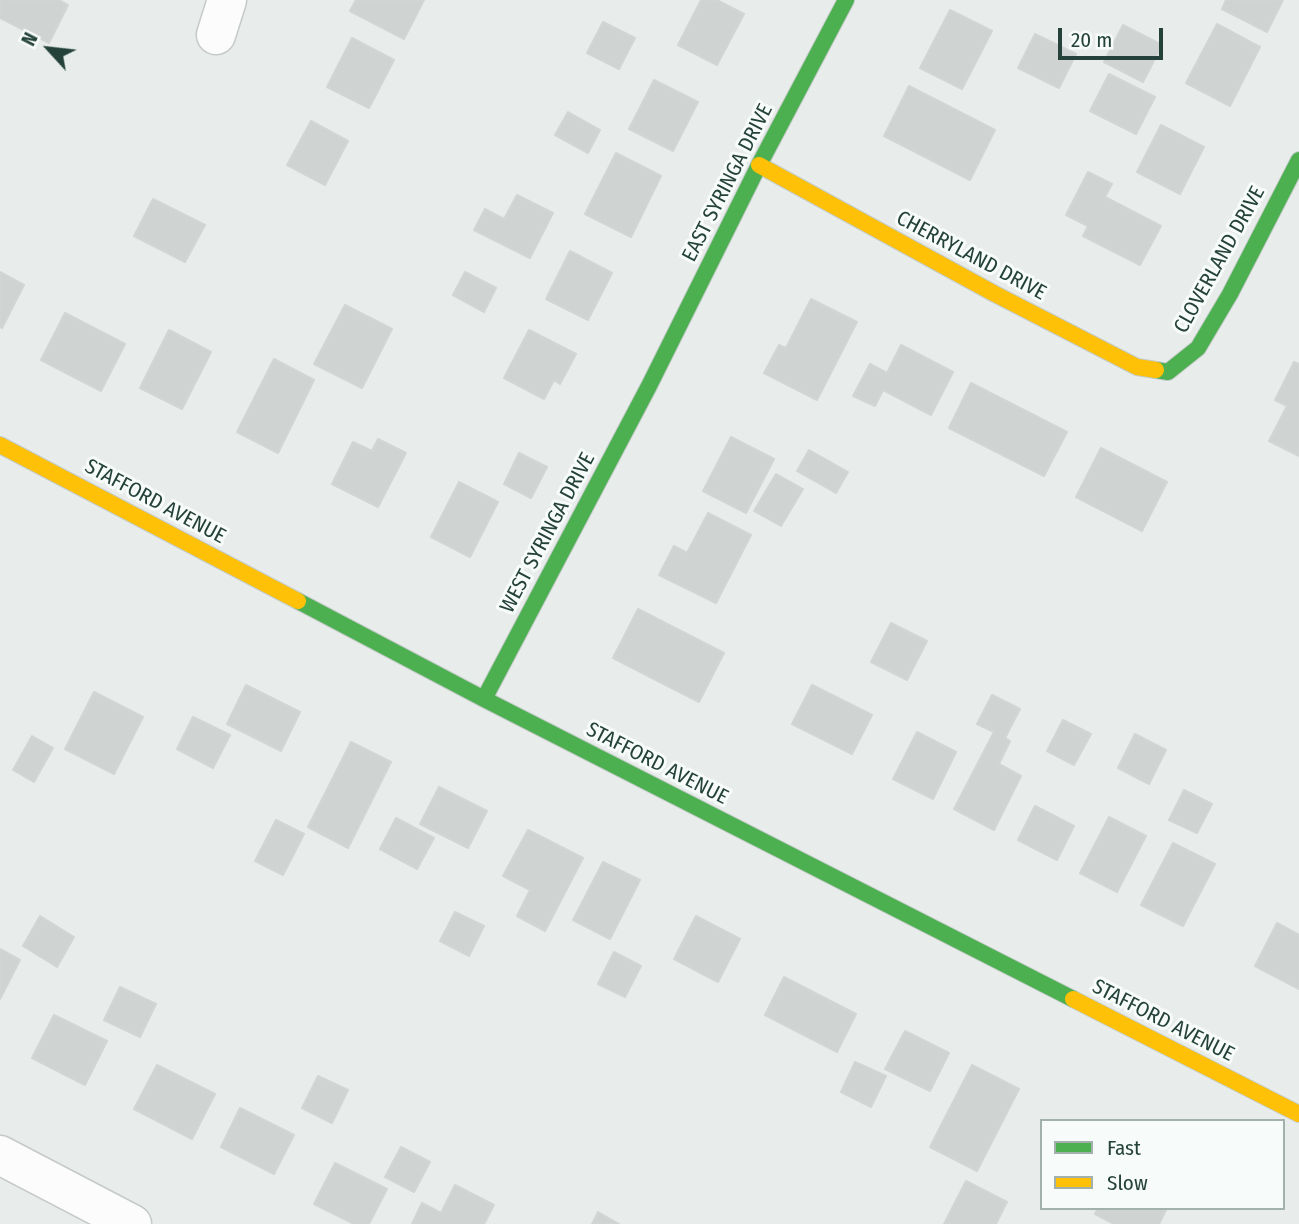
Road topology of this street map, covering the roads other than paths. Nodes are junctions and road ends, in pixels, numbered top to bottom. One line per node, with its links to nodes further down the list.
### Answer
1 (846, 0): 3 (street, EAST SYRINGA DRIVE)
2 (1299, 160): 4 (street, CLOVERLAND DRIVE)
3 (759, 165): 4 (street, CHERRYLAND DRIVE); 5 (street, EAST SYRINGA DRIVE)
4 (1168, 372)
5 (649, 386): 7 (street, WEST SYRINGA DRIVE)
6 (0, 445): 7 (street, STAFFORD AVENUE)
7 (484, 699): 8 (street, STAFFORD AVENUE)
8 (1299, 1114)
9 (0, 1156): 10 (street)
10 (132, 1224)

